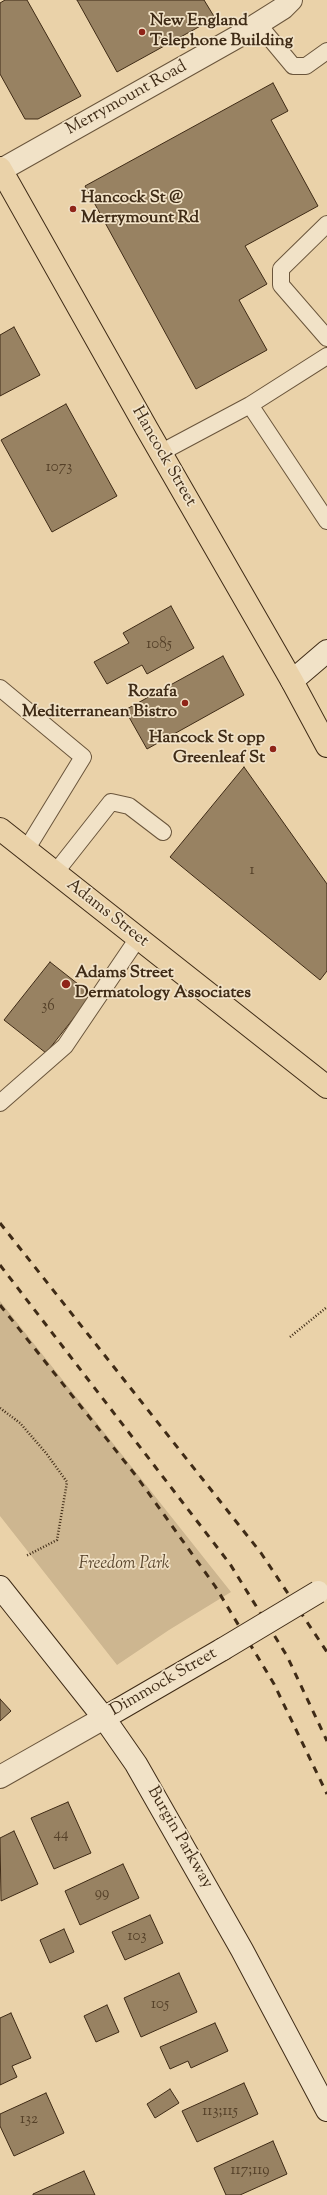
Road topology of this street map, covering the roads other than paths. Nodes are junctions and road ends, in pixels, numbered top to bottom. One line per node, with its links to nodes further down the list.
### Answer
1 (291, 0): 2 (street, Merrymount Road)
2 (258, 24): 3 (lane); 4 (street, Merrymount Road)
3 (327, 51)
4 (1, 169): 9 (main road, Hancock Street)
5 (327, 224): 6 (lane)
6 (327, 338)
7 (327, 356): 8 (lane)
8 (250, 405): 9 (lane); 10 (lane)
9 (160, 452): 12 (main road, Hancock Street)
10 (327, 521)
11 (327, 651): 12 (street)
12 (292, 681): 14 (main road, Hancock Street)
13 (0, 688): 17 (lane)
14 (327, 746)
15 (0, 829): 17 (main road, Adams Street)
16 (163, 832): 18 (lane)
17 (26, 850): 18 (main road, Adams Street)
18 (55, 873): 19 (main road, Adams Street)
19 (138, 938): 20 (main road, Adams Street); 21 (lane)
20 (327, 1087)
21 (0, 1103)
22 (0, 1586): 24 (street, Burgin Parkway)
23 (323, 1589): 24 (street, Dimmock Street, bridge)
24 (104, 1718): 25 (street, Dimmock Street); 26 (street, Burgin Parkway)
25 (0, 1777)
26 (327, 2110)

